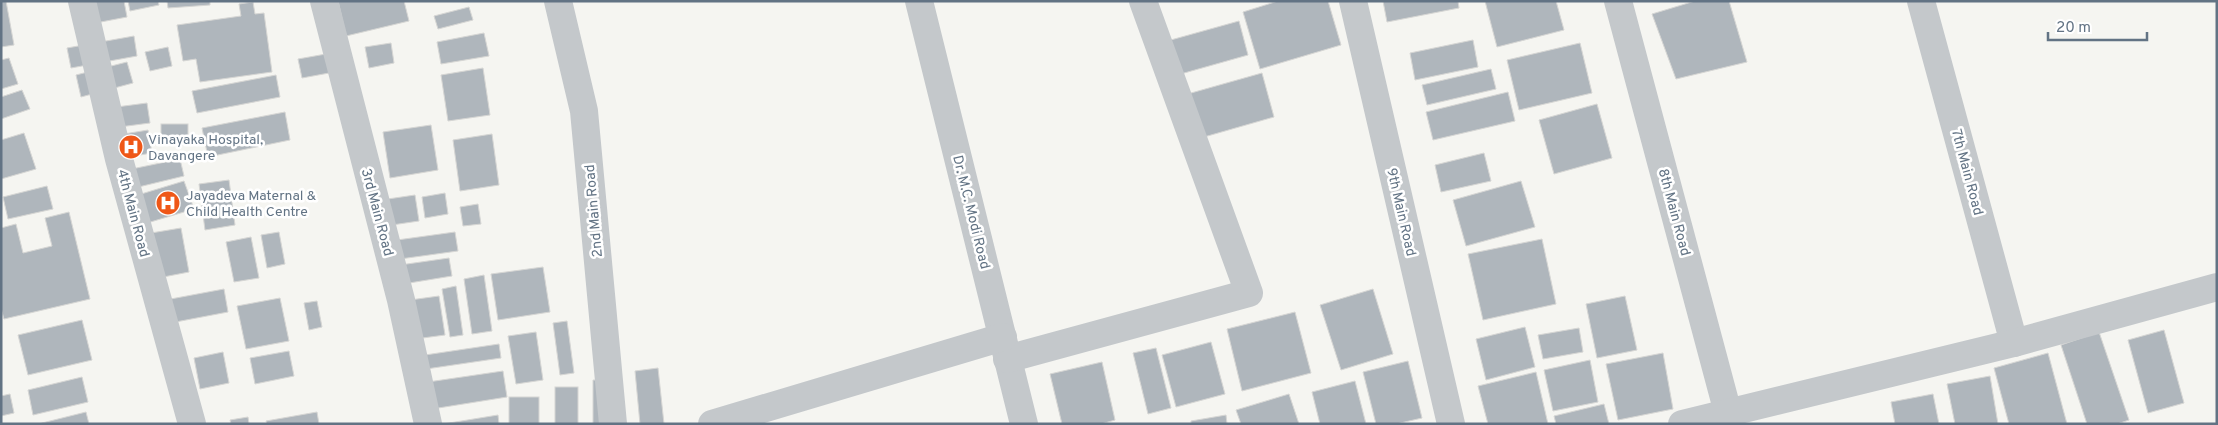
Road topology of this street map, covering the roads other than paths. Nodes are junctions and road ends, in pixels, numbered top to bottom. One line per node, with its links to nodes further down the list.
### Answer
1 (82, 1): 13 (street, 4th Main Road)
2 (324, 1): 14 (street, 3rd Main Road)
3 (558, 1): 15 (street, 2nd Main Road)
4 (919, 1): 11 (street, Dr. M.C. Modi Road)
5 (1143, 1): 11 (street)
6 (1353, 1): 18 (street, 9th Main Road)
7 (1618, 1): 12 (street, 8th Main Road)
8 (1922, 1): 10 (street, 7th Main Road)
9 (2217, 287): 10 (street)
10 (2014, 344): 12 (street)
11 (1005, 348): 16 (street); 17 (street, Dr. M.C. Modi Road)
12 (1729, 418): 19 (street)
13 (192, 424)
14 (428, 424)
15 (613, 424)
16 (712, 424)
17 (1024, 424)
18 (1451, 424)
19 (1682, 424)

